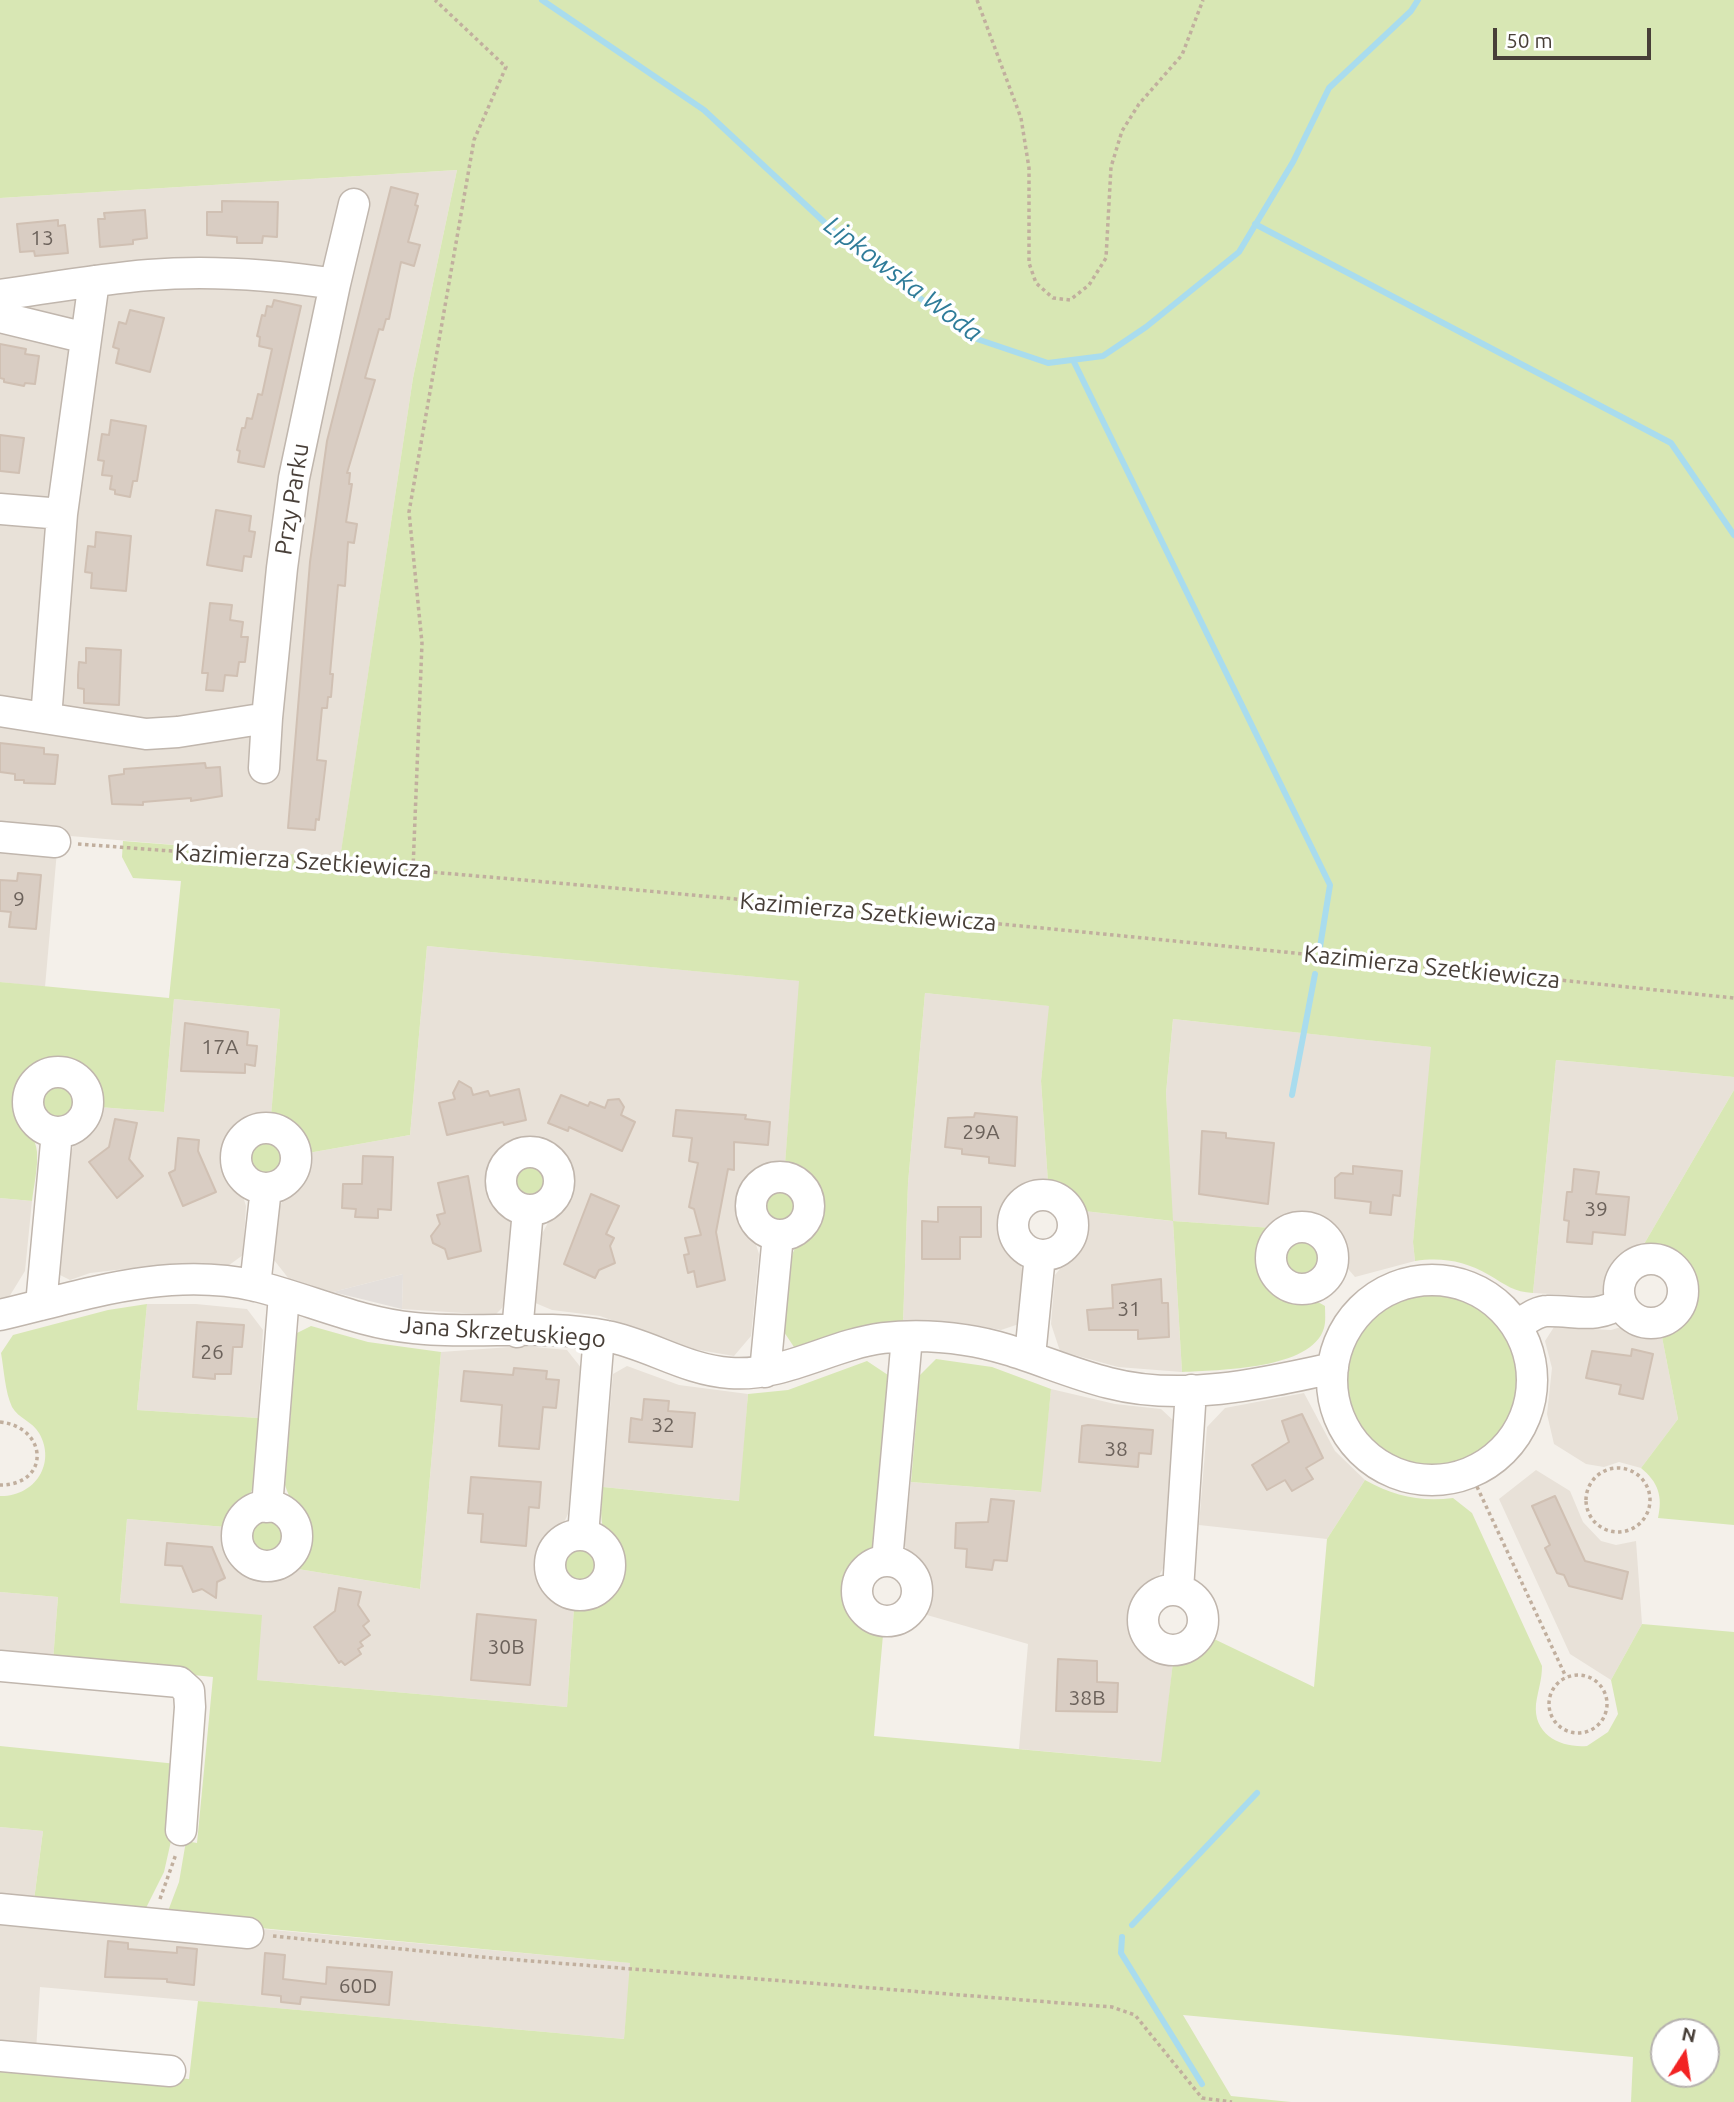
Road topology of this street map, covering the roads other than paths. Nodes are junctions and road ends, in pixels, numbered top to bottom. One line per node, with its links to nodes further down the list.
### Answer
1 (354, 205): 3 (street, Przy Parku)
2 (94, 281): 3 (street); 4 (street); 6 (street)
3 (335, 284): 11 (street, Przy Parku)
4 (0, 295)
5 (0, 317): 6 (street)
6 (86, 338): 8 (street)
7 (0, 509): 8 (street)
8 (62, 513): 10 (street)
9 (0, 711): 10 (street)
10 (46, 718): 11 (street)
11 (267, 718): 12 (street, Przy Parku)
12 (264, 768)
13 (0, 837): 14 (street)
14 (55, 842)
15 (57, 1132): 24 (street)
16 (265, 1188): 21 (street)
17 (528, 1210): 28 (street)
18 (778, 1235): 33 (street)
19 (1040, 1255): 31 (street)
20 (1323, 1281): 25 (street)
21 (255, 1286): 22 (street, Jana Skrzetuskiego); 24 (street, Jana Skrzetuskiego)
22 (284, 1295): 28 (street, Jana Skrzetuskiego); 35 (street)
23 (1621, 1302): 27 (street)
24 (41, 1305): 26 (street, Jana Skrzetuskiego)
25 (1358, 1312): 27 (street); 32 (street)
26 (0, 1315)
27 (1517, 1325): 32 (street)
28 (517, 1332): 29 (street, Jana Skrzetuskiego)
29 (599, 1335): 33 (street, Jana Skrzetuskiego); 36 (street)
30 (907, 1337): 31 (street, Jana Skrzetuskiego); 33 (street, Jana Skrzetuskiego); 37 (street)
31 (1030, 1356): 34 (street, Jana Skrzetuskiego)
32 (1333, 1368): 34 (street, Jana Skrzetuskiego)
33 (765, 1372)
34 (1191, 1390): 38 (street)
35 (267, 1507)
36 (583, 1535)
37 (887, 1561)
38 (1178, 1590)
39 (0, 1666): 40 (street)
40 (181, 1830)
41 (0, 1909): 42 (street)
42 (248, 1933)
43 (0, 2056): 44 (street)
44 (170, 2071)

